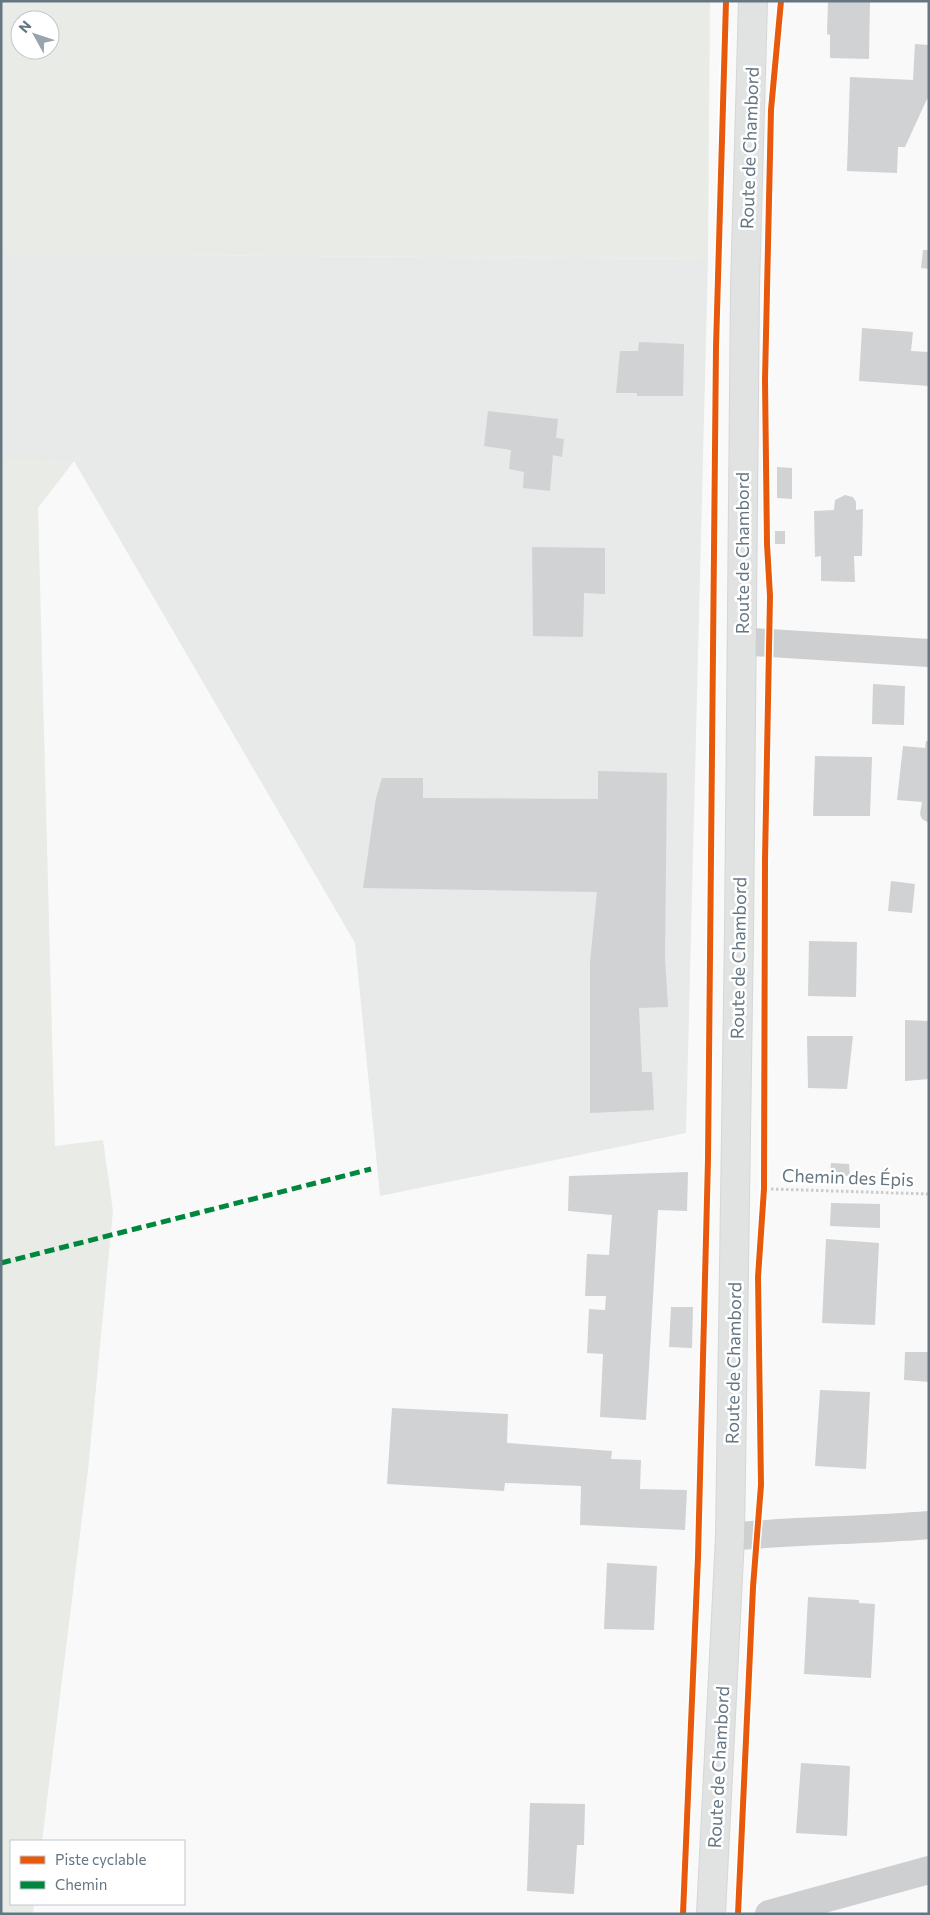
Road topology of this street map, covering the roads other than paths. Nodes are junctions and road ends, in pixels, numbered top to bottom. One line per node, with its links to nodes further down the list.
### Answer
1 (753, 1): 2 (main road, Route de Chambord)
2 (742, 644): 3 (street); 5 (main road, Route de Chambord)
3 (929, 653)
4 (929, 1525): 5 (street)
5 (730, 1537): 7 (main road, Route de Chambord)
6 (929, 1870): 8 (street)
7 (711, 1914)
8 (768, 1914)

